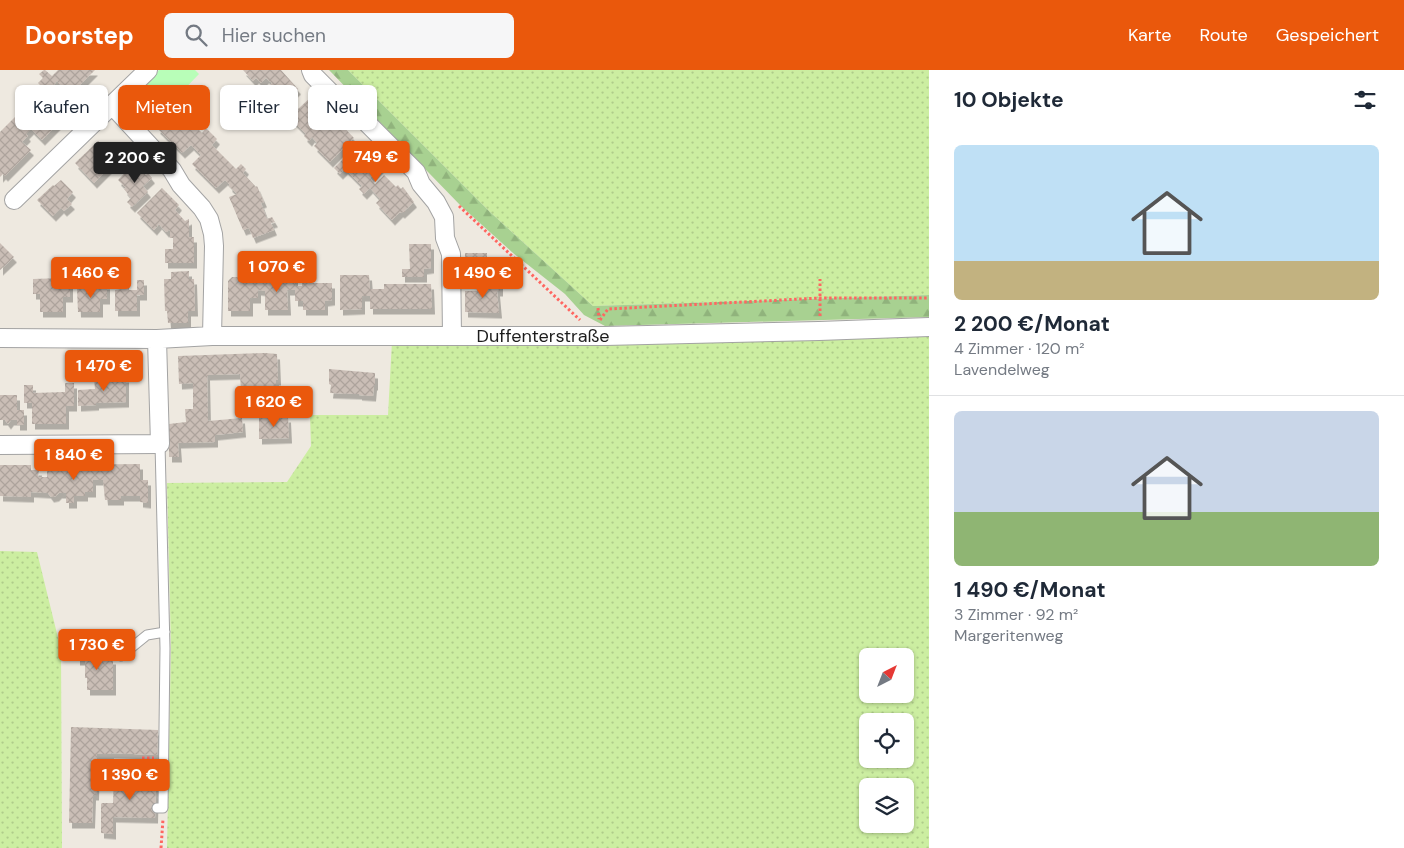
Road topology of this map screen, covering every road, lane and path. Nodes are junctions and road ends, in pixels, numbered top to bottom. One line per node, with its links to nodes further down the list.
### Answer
1 (148, 70): 3 (street)
2 (311, 70): 14 (street)
3 (112, 105): 4 (street); 13 (street)
4 (14, 200)
5 (456, 204): 10 (path)
6 (820, 279): 7 (path)
7 (820, 298): 8 (path); 9 (path); 12 (path)
8 (929, 298)
9 (591, 321)
10 (582, 322)
11 (929, 327): 12 (street, Duffenterstraße)
12 (819, 332): 14 (street, Duffenterstraße)
13 (212, 336): 14 (street, Duffenterstraße); 16 (street, Duffenterstraße)
14 (452, 336)
15 (0, 338): 16 (street, Duffenterstraße)
16 (157, 339): 17 (street)
17 (160, 444): 18 (street); 19 (lane)
18 (0, 445)
19 (165, 632): 20 (lane); 21 (lane)
20 (120, 656)
21 (160, 808): 22 (path)
22 (161, 848)

